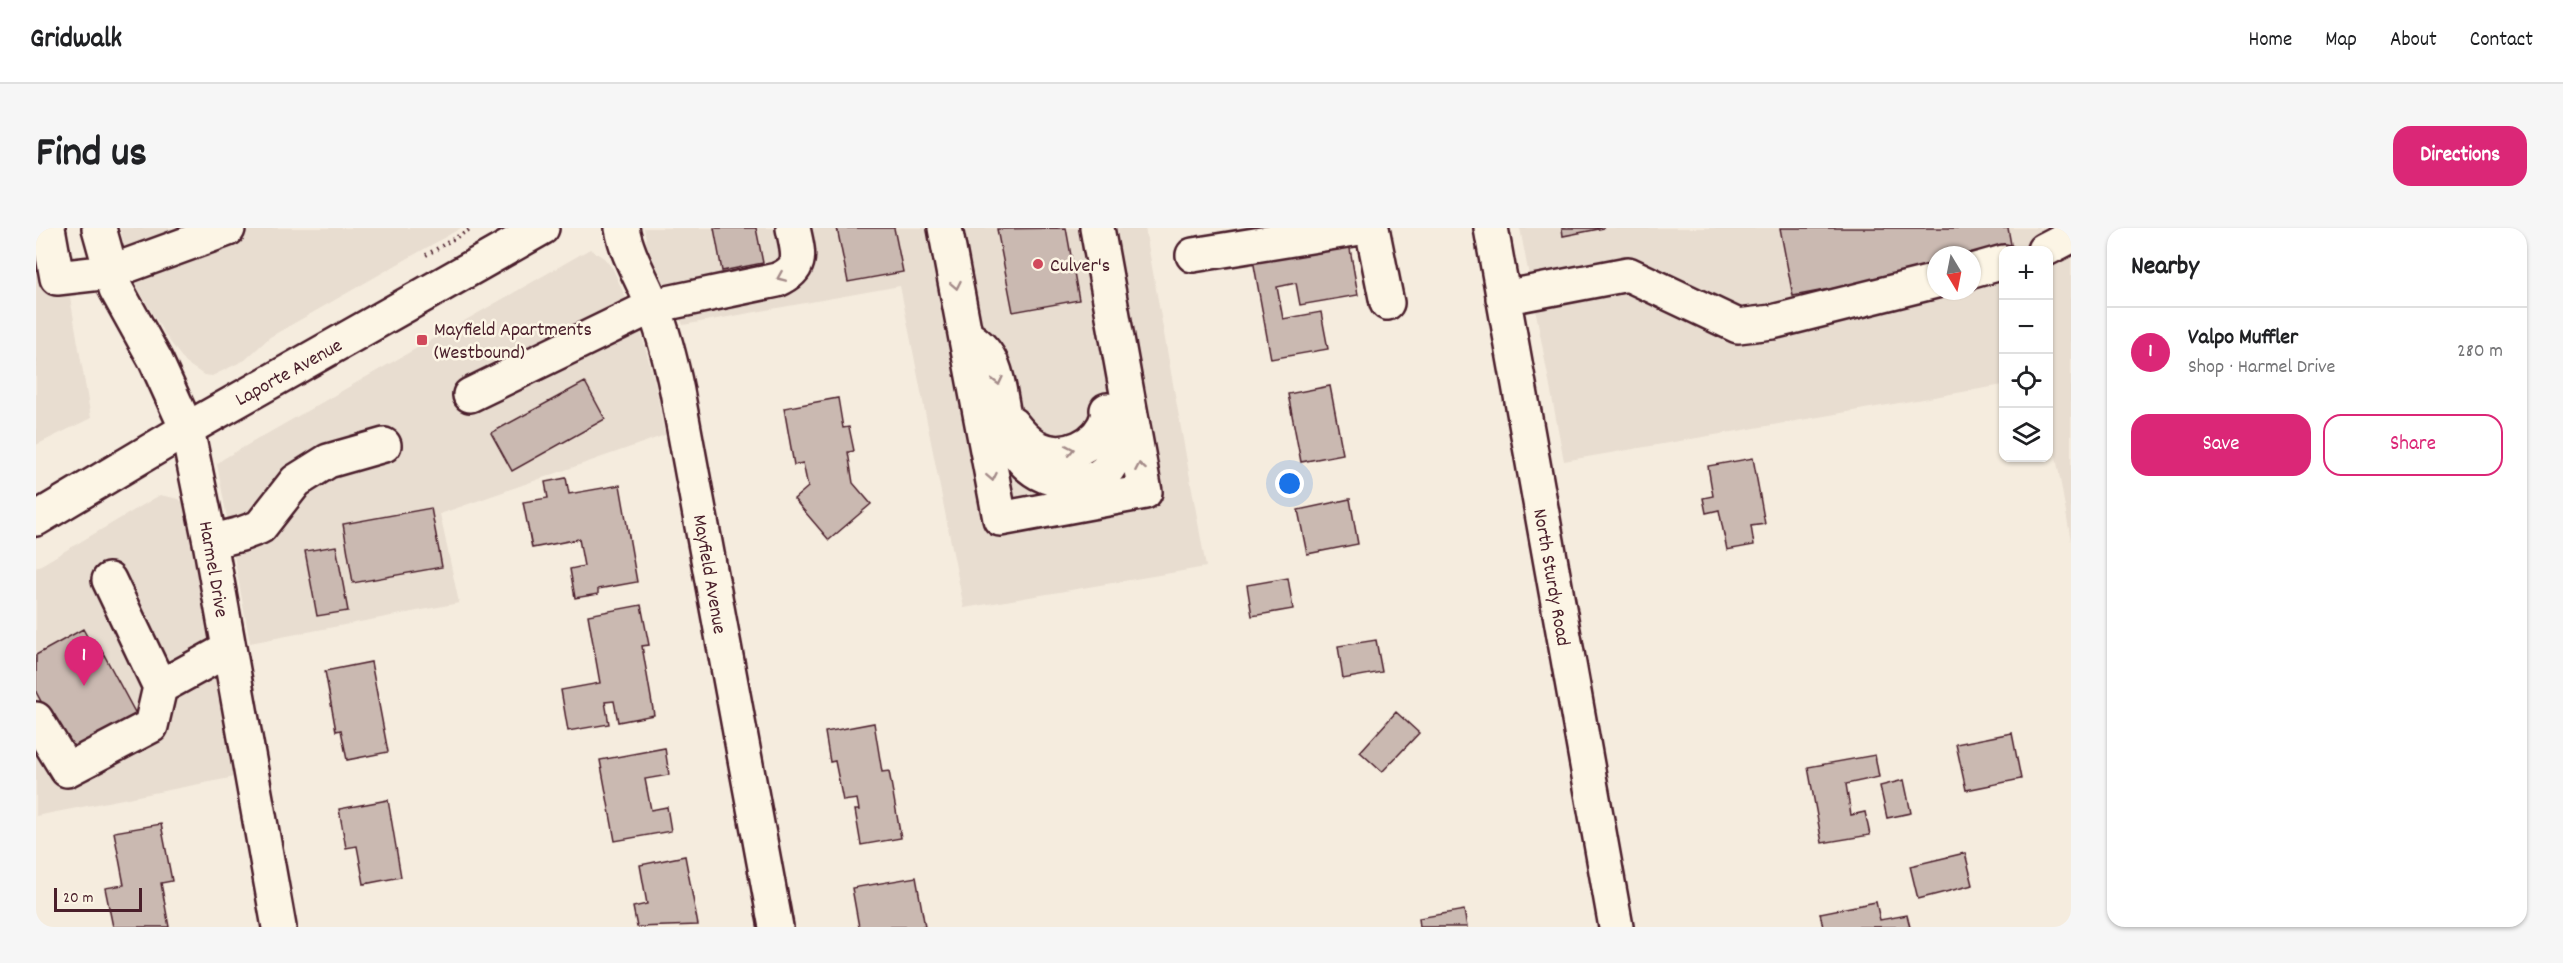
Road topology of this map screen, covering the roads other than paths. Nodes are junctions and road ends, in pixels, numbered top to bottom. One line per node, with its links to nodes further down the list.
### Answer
1 (48, 228): 18 (street)
2 (99, 228): 18 (street, Harmel Drive)
3 (542, 228): 25 (street, Laporte Avenue)
4 (622, 228): 22 (street, Mayfield Avenue)
5 (793, 228): 22 (street, one-way to 22)
6 (945, 228): 23 (street, one-way to 23)
7 (1074, 228): 23 (street, one-way to 7)
8 (1097, 228): 23 (street, one-way to 8)
9 (1360, 228): 15 (street)
10 (1372, 228): 21 (street)
11 (1491, 228): 20 (street, North Sturdy Road)
12 (228, 230): 18 (street)
13 (2071, 236): 14 (street)
14 (2052, 246)
15 (1193, 255)
16 (1999, 263): 17 (street)
17 (1981, 268)
18 (110, 272): 25 (street, Harmel Drive)
19 (1927, 283): 20 (street)
20 (1503, 298): 35 (street, North Sturdy Road)
21 (1387, 303)
22 (653, 306): 24 (street); 34 (street, Mayfield Avenue)
23 (965, 336)
24 (470, 395)
25 (187, 429): 27 (street, Laporte Avenue); 28 (street, Harmel Drive)
26 (384, 445): 28 (street)
27 (36, 519)
28 (210, 542): 30 (street, Harmel Drive)
29 (109, 580): 31 (street)
30 (229, 649): 31 (street); 33 (street, Harmel Drive)
31 (160, 687): 32 (street)
32 (36, 719)
33 (279, 927)
34 (776, 927)
35 (1616, 927)

